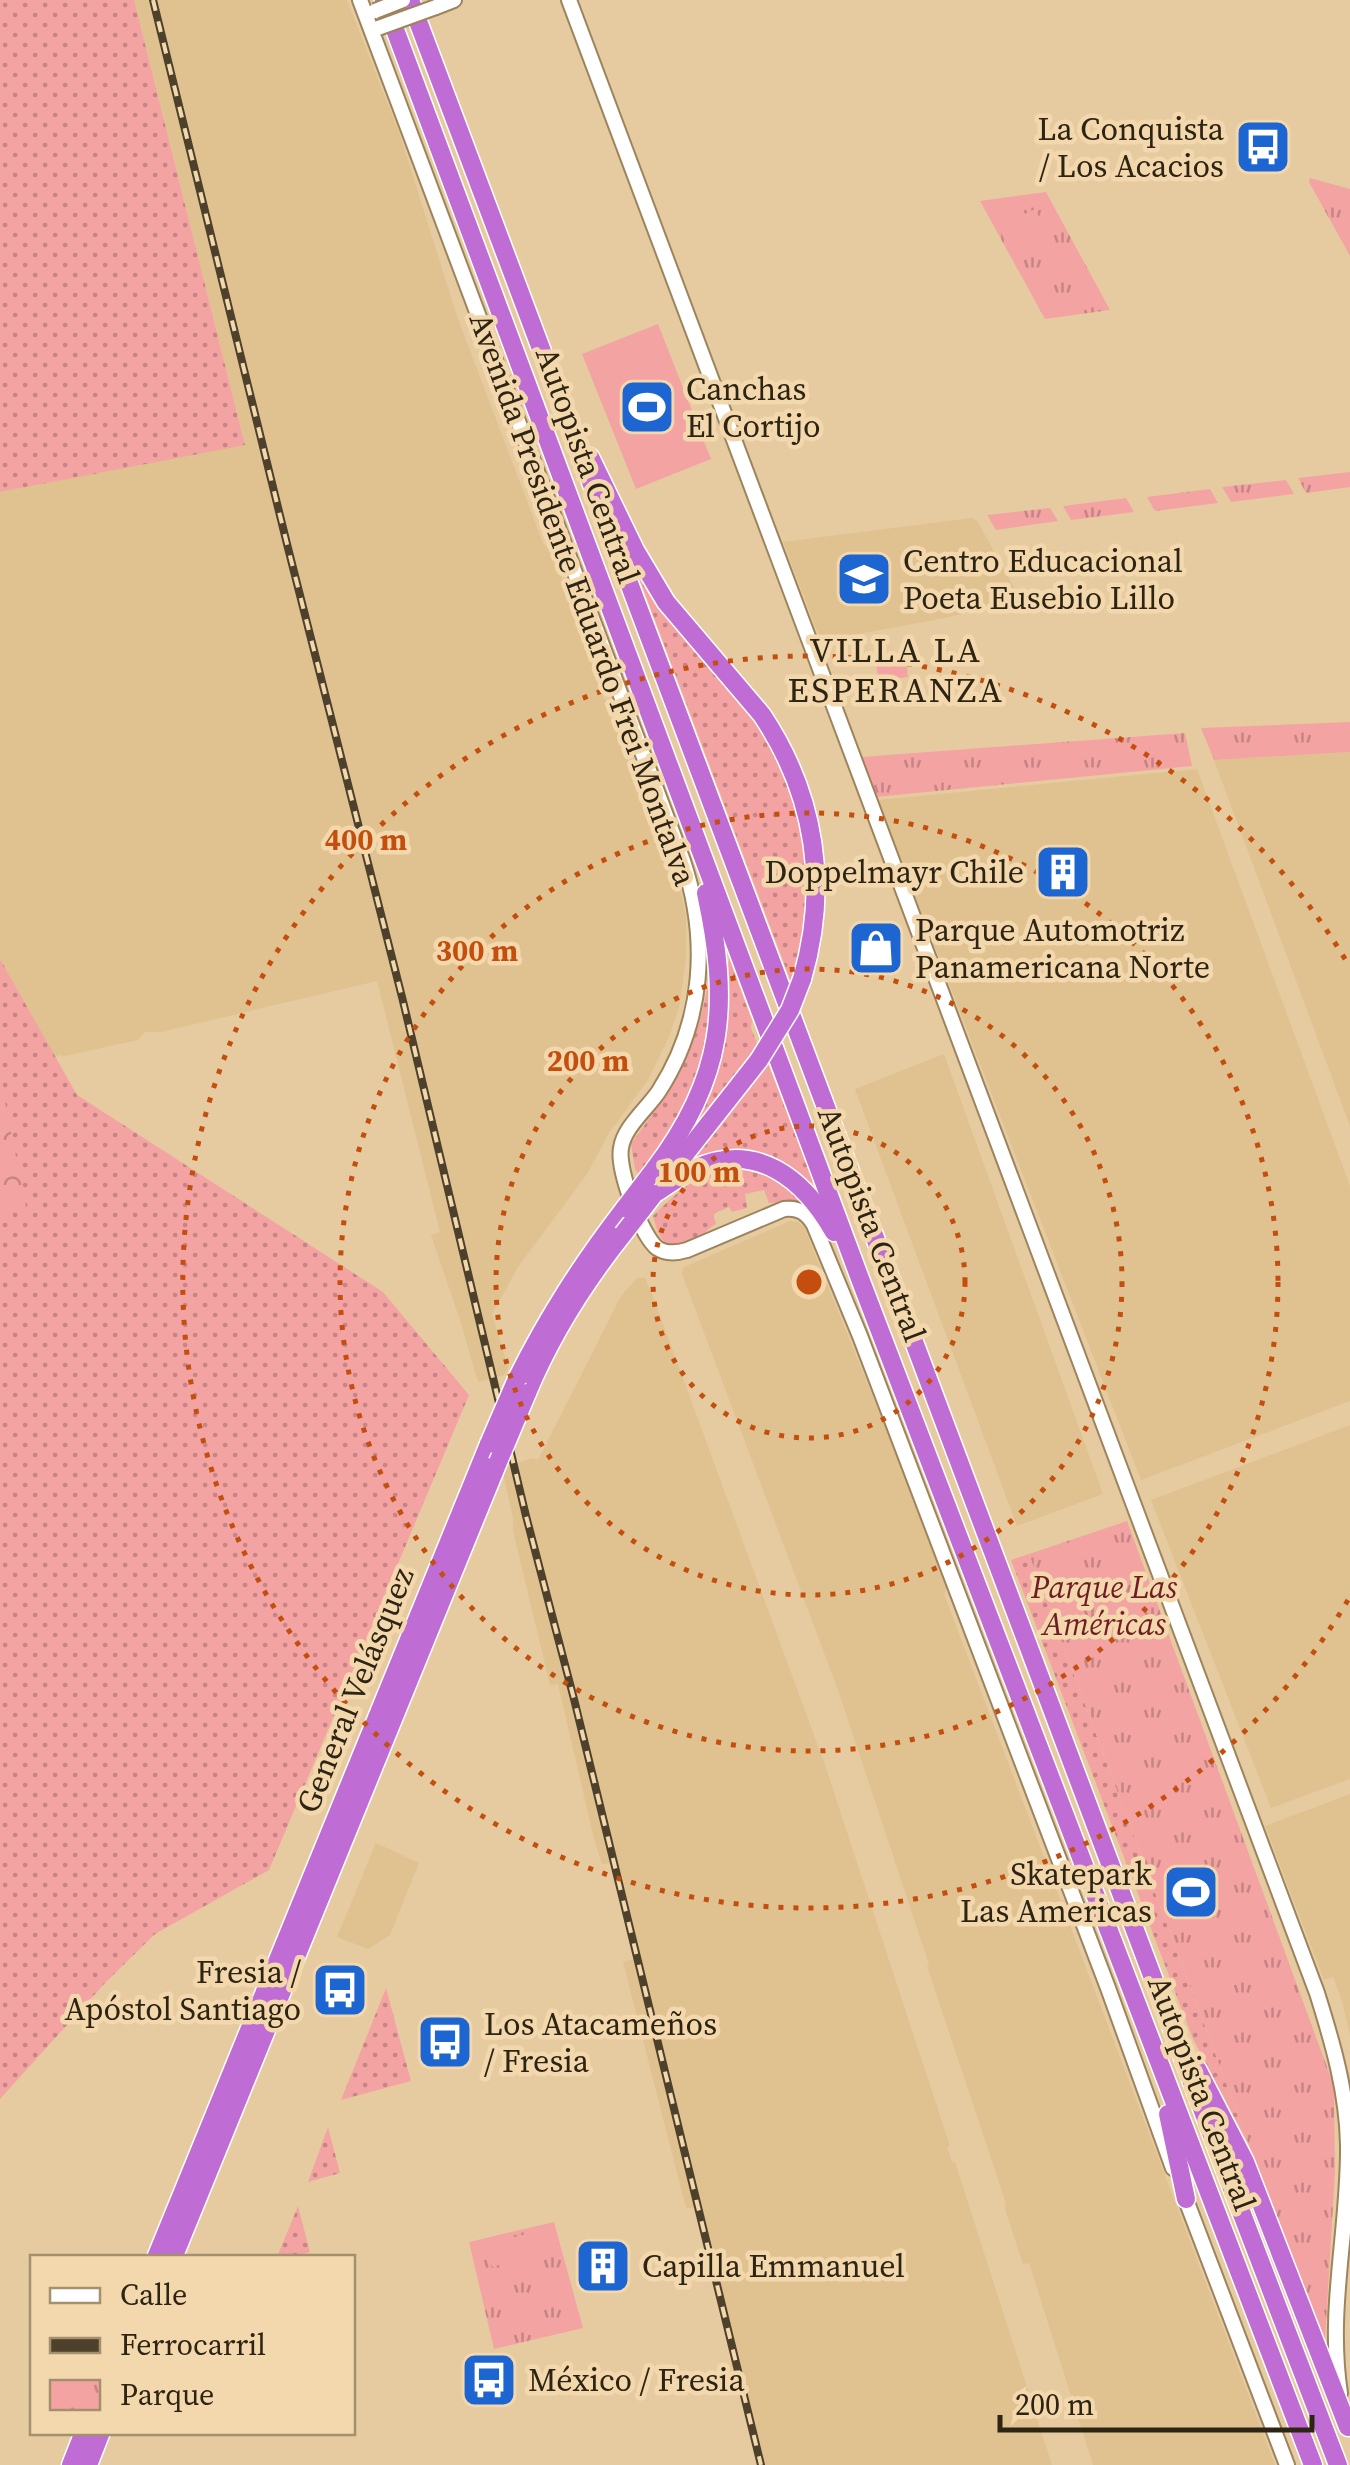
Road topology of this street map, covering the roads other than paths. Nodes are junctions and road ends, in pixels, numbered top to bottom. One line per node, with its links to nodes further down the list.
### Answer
1 (407, 0): 4 (main road, bridge); 6 (highway, Autopista Central)
2 (454, 0): 5 (main road, bridge)
3 (569, 0): 17 (main road)
4 (371, 6): 5 (main road, Avenida Presidente Eduardo Frei Montalva); 7 (highway, Autopista Central)
5 (375, 29): 14 (main road, Avenida Presidente Eduardo Frei Montalva)
6 (566, 417): 8 (highway, General Velásquez, bridge); 12 (highway, Autopista Central)
7 (690, 824): 9 (highway, Autopista Central); 10 (highway, General Velásquez, bridge)
8 (654, 1194): 9 (highway); 10 (highway, General Velásquez, bridge)
9 (862, 1284): 13 (highway, Autopista Central)
10 (522, 1386): 11 (highway, General Velásquez, bridge)
11 (494, 1453): 15 (highway, General Velásquez); 16 (highway, General Velásquez)
12 (1164, 2006): 17 (highway); 24 (highway, Autopista Central)
13 (1153, 2050): 14 (highway); 23 (highway, Autopista Central)
14 (1186, 2200): 22 (main road, Avenida Presidente Eduardo Frei Montalva)
15 (157, 2255)
16 (174, 2255)
17 (1349, 2430)
18 (83, 2435): 20 (highway)
19 (100, 2435): 21 (highway)
20 (71, 2465)
21 (88, 2465)
22 (1287, 2465)
23 (1312, 2465)
24 (1338, 2465)

